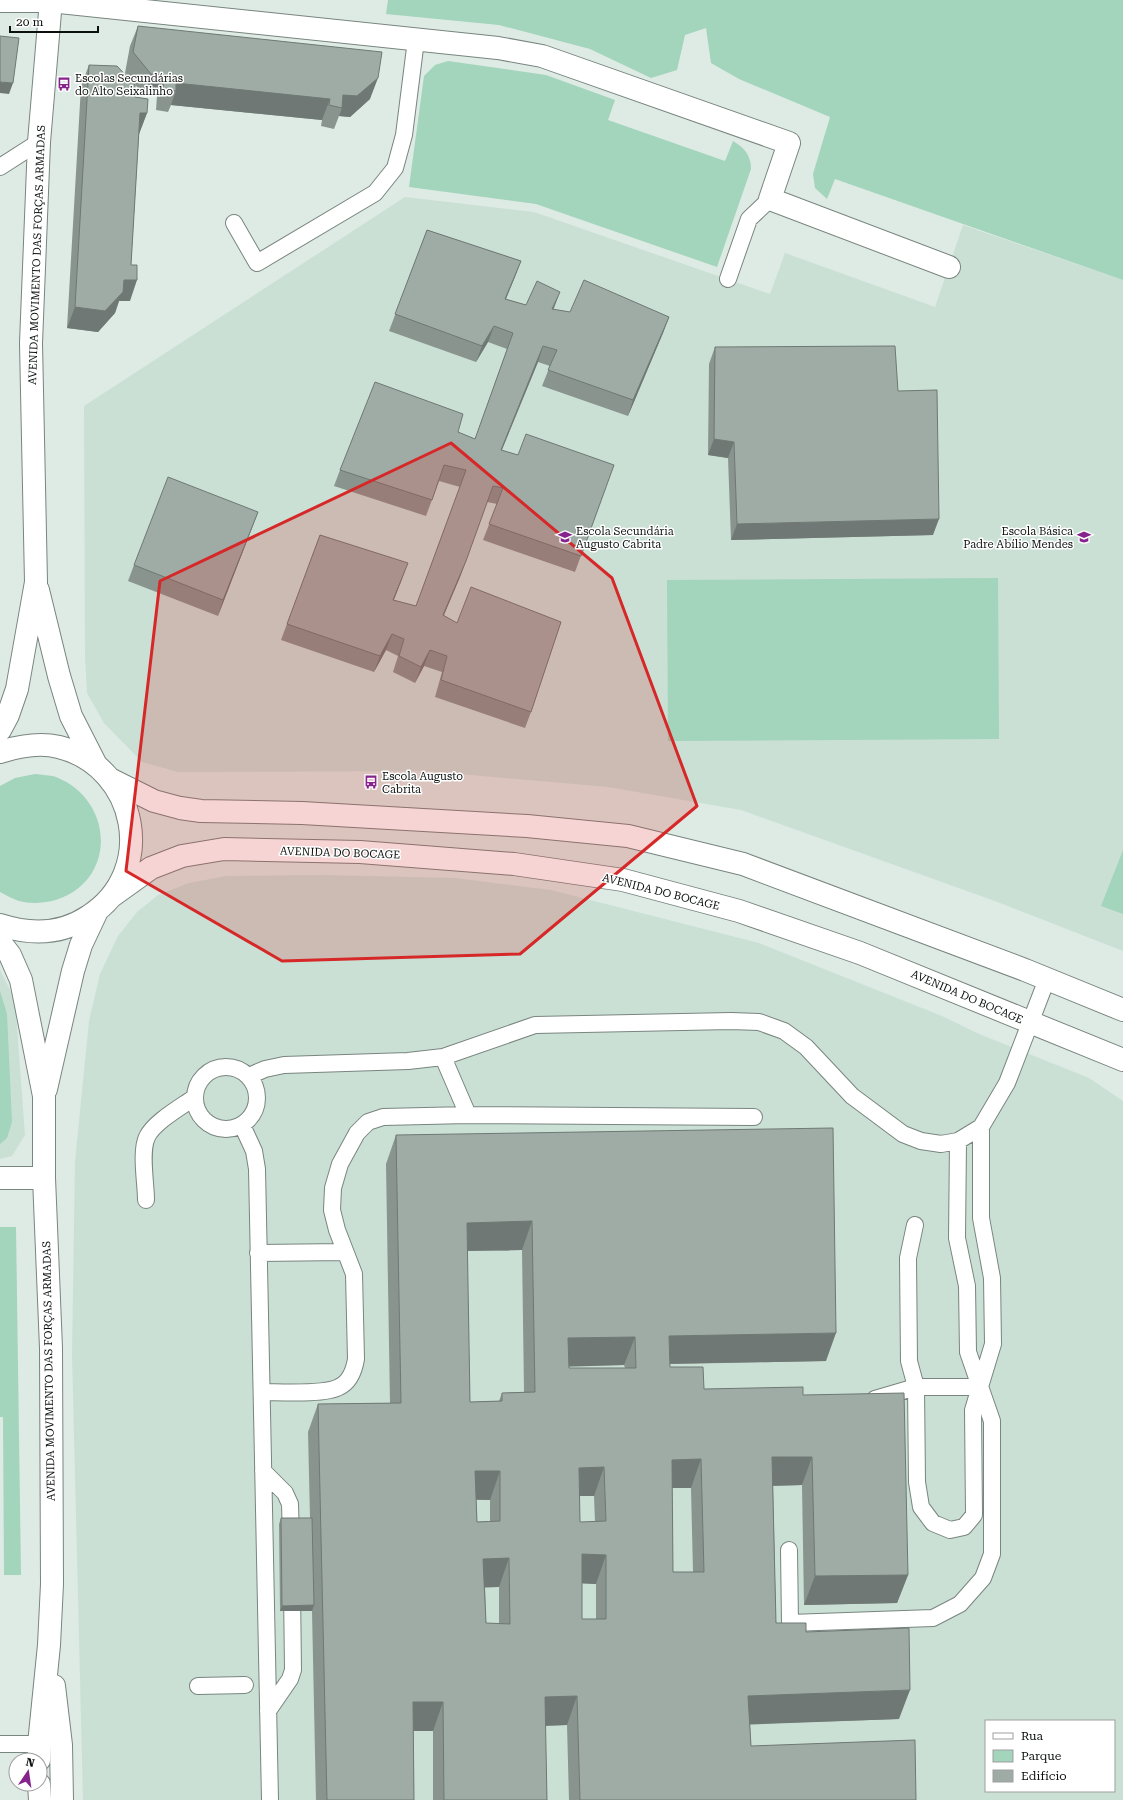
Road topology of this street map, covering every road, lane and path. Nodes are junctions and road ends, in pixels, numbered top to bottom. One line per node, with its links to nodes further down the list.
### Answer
1 (0, 0): 2 (street)
2 (51, 0): 3 (street); 5 (street, AVENIDA MOVIMENTO DAS FORÇAS ARMADAS)
3 (220, 9): 4 (street)
4 (416, 40): 7 (street); 8 (lane)
5 (39, 142): 6 (lane); 11 (street, AVENIDA MOVIMENTO DAS FORÇAS ARMADAS)
6 (0, 167)
7 (770, 199): 9 (street); 10 (lane)
8 (234, 223)
9 (949, 267)
10 (728, 279)
11 (36, 582): 12 (street, AVENIDA MOVIMENTO DAS FORÇAS ARMADAS); 14 (street, AVENIDA MOVIMENTO DAS FORÇAS ARMADAS)
12 (0, 730)
13 (0, 752): 14 (street)
14 (103, 772): 15 (street, AVENIDA MOVIMENTO DAS FORÇAS ARMADAS); 18 (street)
15 (105, 904): 16 (street, AVENIDA DO BOCAGE); 20 (street, AVENIDA DO BOCAGE); 24 (street, AVENIDA MOVIMENTO DAS FORÇAS ARMADAS)
16 (0, 925)
17 (0, 942): 24 (street, AVENIDA MOVIMENTO DAS FORÇAS ARMADAS)
18 (1047, 979): 19 (street); 20 (lane)
19 (1123, 1010)
20 (1030, 1023): 22 (street, AVENIDA DO BOCAGE); 29 (lane)
21 (443, 1057): 23 (lane); 26 (lane); 30 (lane)
22 (1123, 1060)
23 (249, 1076): 25 (lane); 28 (lane)
24 (44, 1096): 32 (street, AVENIDA MOVIMENTO DAS FORÇAS ARMADAS)
25 (195, 1097): 28 (lane); 33 (lane)
26 (468, 1115): 27 (lane); 35 (lane)
27 (754, 1117)
28 (242, 1125): 36 (lane)
29 (981, 1127): 30 (lane); 37 (lane)
30 (958, 1141): 37 (lane)
31 (0, 1178): 32 (street)
32 (44, 1178): 43 (street, AVENIDA MOVIMENTO DAS FORÇAS ARMADAS)
33 (146, 1200)
34 (915, 1225): 38 (lane)
35 (345, 1252): 36 (lane); 39 (lane)
36 (258, 1253): 39 (lane)
37 (980, 1386): 38 (lane); 38 (lane); 42 (lane)
38 (916, 1387): 40 (lane)
39 (262, 1392): 41 (lane)
40 (863, 1403)
41 (263, 1471): 46 (lane); 46 (lane)
42 (788, 1550)
43 (49, 1645): 48 (street, AVENIDA MOVIMENTO DAS FORÇAS ARMADAS); 50 (street, AVENIDA MOVIMENTO DAS FORÇAS ARMADAS)
44 (245, 1685): 45 (lane)
45 (198, 1686)
46 (268, 1711): 49 (lane)
47 (0, 1744): 48 (lane)
48 (39, 1752)
49 (271, 1799)
50 (62, 1800)

